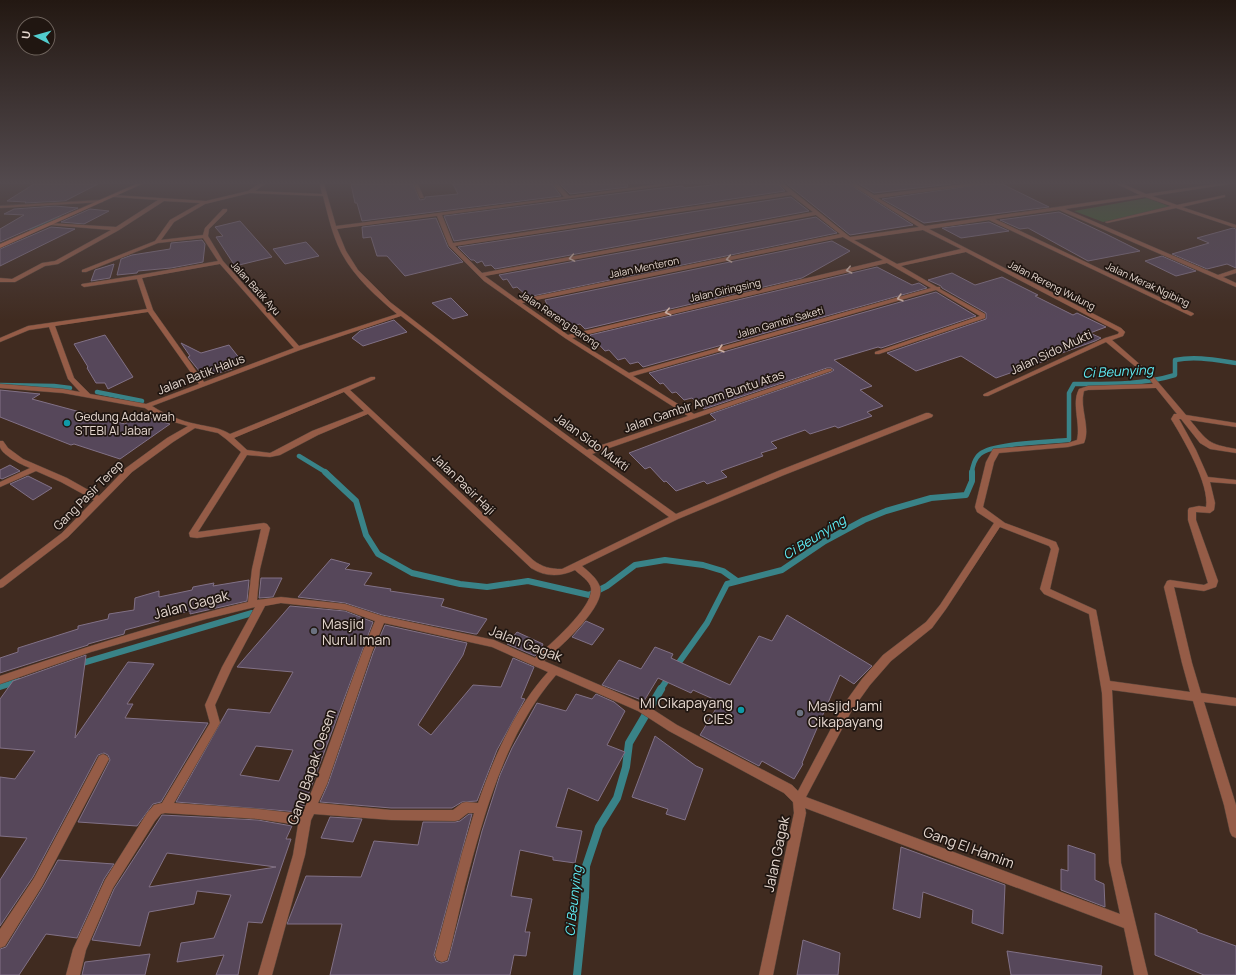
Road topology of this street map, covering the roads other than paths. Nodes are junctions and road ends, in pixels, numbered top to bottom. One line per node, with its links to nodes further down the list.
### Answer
1 (38, 230): 19 (main road)
2 (116, 230): 29 (street)
3 (166, 230): 17 (street)
4 (207, 230): 15 (street)
5 (335, 230): 35 (street, Jalan Sido Mukti)
6 (445, 230): 18 (street, Jalan Rereng Barong)
7 (553, 230): 18 (street)
8 (728, 230): 26 (street, one-way to 26)
9 (837, 230): 14 (street)
10 (907, 230): 16 (street)
11 (927, 230): 20 (street, Jalan Rereng Wulung)
12 (1013, 230): 36 (street, Jalan Merak Ngibing)
13 (1108, 230): 28 (street)
14 (844, 235): 16 (street); 33 (street, Jalan Menteron, one-way to 33)
15 (205, 236): 17 (street); 22 (street, Jalan Batik Ayu)
16 (849, 239): 21 (street)
17 (157, 242): 24 (street)
18 (451, 245): 26 (street, Jalan Rereng Barong)
19 (0, 246)
20 (966, 250): 23 (street); 38 (street, Jalan Rereng Wulung)
21 (887, 261): 23 (street); 39 (street, Jalan Giringsing, one-way to 39)
22 (221, 262): 27 (street); 42 (street, Jalan Batik Ayu)
23 (896, 266): 32 (street)
24 (84, 271)
25 (1236, 271): 28 (street)
26 (481, 275): 33 (street, Jalan Rereng Barong)
27 (139, 277): 30 (street); 34 (street)
28 (1218, 277): 31 (street)
29 (0, 280)
30 (84, 285)
31 (1236, 285)
32 (938, 288): 43 (street); 45 (street, Jalan Gambir Saketi, one-way to 45)
33 (518, 302): 39 (street, Jalan Rereng Barong)
34 (150, 310): 37 (street); 47 (street)
35 (402, 314): 42 (street, Jalan Batik Halus); 64 (street, Jalan Sido Mukti)
36 (1190, 314)
37 (51, 325): 40 (street); 52 (street)
38 (1119, 330): 41 (street, Jalan Sido Mukti)
39 (566, 337): 45 (street, Jalan Rereng Barong)
40 (0, 340)
41 (1107, 340): 49 (street); 51 (street, Jalan Sido Mukti)
42 (298, 349): 47 (street, Jalan Batik Halus)
43 (877, 353)
44 (829, 370): 56 (street, Jalan Gambir Anom Buntu Atas)
45 (628, 375): 56 (street, Jalan Rereng Barong)
46 (373, 378): 50 (street)
47 (203, 385): 53 (street, Jalan Batik Halus)
48 (0, 386): 52 (street, Jalan Batik Halus)
49 (1161, 389): 57 (street); 71 (street)
50 (346, 390): 54 (street, Jalan Pasir Haji); 60 (street)
51 (986, 395)
52 (88, 396): 53 (street, Jalan Batik Halus)
53 (148, 406): 59 (street)
54 (369, 411): 63 (street); 72 (street, Jalan Pasir Haji)
55 (929, 415): 70 (street)
56 (693, 416): 64 (street, Jalan Gambir Anom Buntu Atas)
57 (1182, 417): 58 (street); 62 (street); 66 (street)
58 (1236, 425)
59 (194, 426): 60 (street); 69 (street, Gang Pasir Terep)
60 (229, 437): 63 (street)
61 (0, 443): 65 (street)
62 (1236, 451)
63 (245, 452): 74 (street)
64 (586, 453): 70 (street, Jalan Sido Mukti)
65 (36, 468): 68 (street); 69 (street)
66 (1206, 479): 67 (street); 80 (street)
67 (1236, 482)
68 (0, 485)
69 (100, 500): 73 (street, Gang Pasir Terep)
70 (675, 517): 72 (street, Jalan Pasir Haji)
71 (998, 523): 79 (street); 83 (street)
72 (576, 566): 76 (street)
73 (0, 585)
74 (257, 603): 75 (street, Jalan Gagak); 78 (street, Jalan Gagak); 84 (street)
75 (381, 619): 76 (street, Jalan Gagak); 85 (street, Gang Bapak Oesen)
76 (537, 662): 77 (street, Jalan Gagak)
77 (555, 670): 83 (street, Jalan Gagak); 86 (street)
78 (0, 680)
79 (1106, 685): 80 (street); 89 (street)
80 (1197, 697): 81 (street); 88 (street)
81 (1236, 702)
82 (103, 759): 90 (street)
83 (799, 800): 89 (street, Gang El Hamim); 94 (street, Jalan Gagak)
84 (165, 808): 87 (street); 92 (street)
85 (311, 808): 86 (street); 87 (street, Gang Bapak Oesen)
86 (482, 809): 91 (street)
87 (306, 820): 93 (street, Gang Bapak Oesen)
88 (1236, 832)
89 (1128, 923): 95 (street)
90 (0, 941)
91 (442, 955)
92 (73, 975)
93 (265, 975)
94 (766, 975)
95 (1141, 975)

